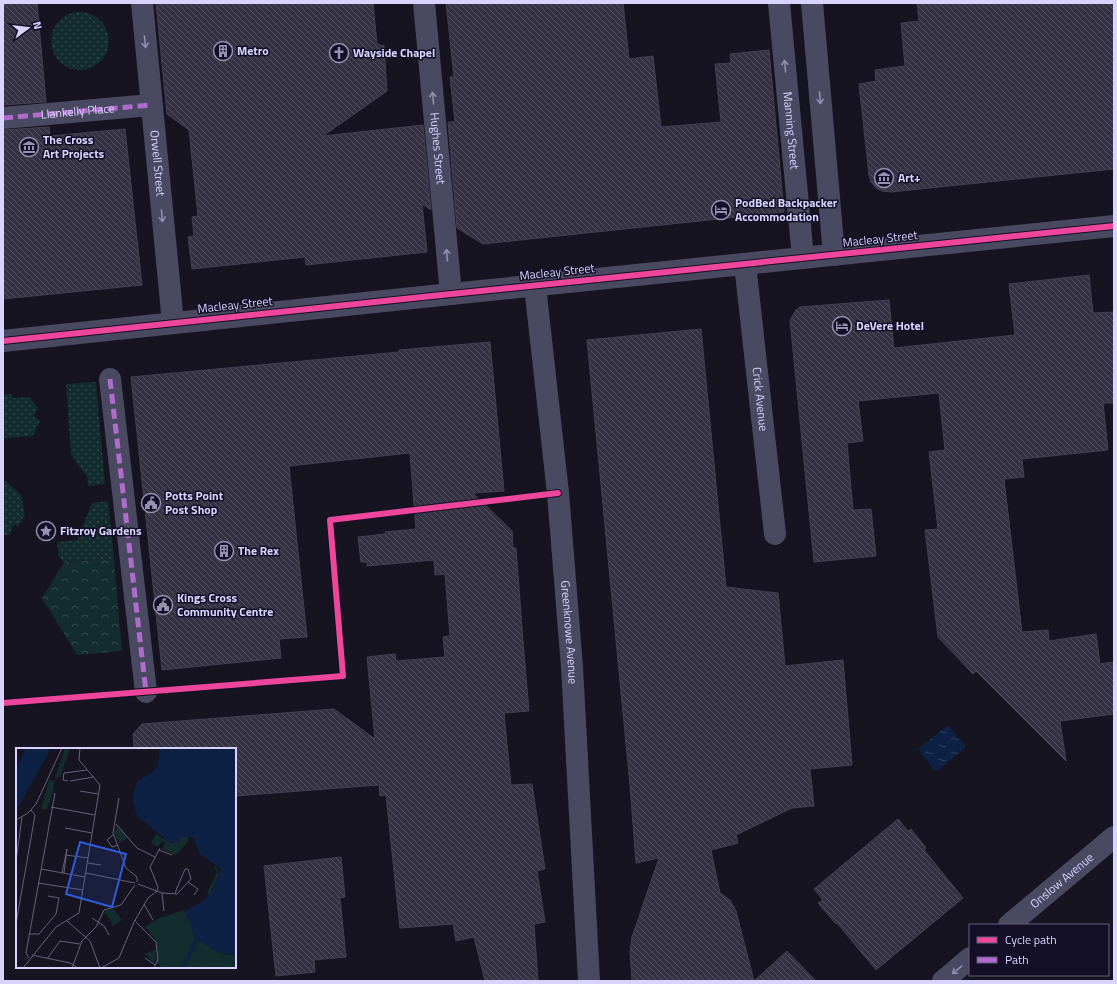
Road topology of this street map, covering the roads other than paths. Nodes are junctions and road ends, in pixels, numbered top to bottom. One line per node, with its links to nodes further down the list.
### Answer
1 (142, 3): 5 (street, Orwell Street, one-way to 5)
2 (424, 3): 12 (street, Hughes Street, one-way to 2)
3 (779, 3): 9 (street, Manning Street, one-way to 3)
4 (812, 3): 8 (street, one-way to 8)
5 (151, 104): 6 (street, Llankelly Place); 13 (street, Orwell Street, one-way to 13)
6 (3, 118)
7 (1114, 226): 8 (street, Macleay Street)
8 (834, 255): 9 (street, Macleay Street)
9 (803, 258): 10 (street, Macleay Street)
10 (745, 264): 11 (street, Macleay Street); 16 (street, Crick Avenue)
11 (534, 286): 12 (street, Macleay Street); 21 (street, Greenknowe Avenue)
12 (451, 294): 13 (street, Macleay Street)
13 (173, 323): 14 (street, Macleay Street)
14 (3, 341)
15 (110, 379): 17 (street)
16 (775, 534)
17 (146, 692)
18 (1114, 837): 19 (street, Onslow Avenue)
19 (1010, 924)
20 (969, 959): 22 (street, one-way to 22)
21 (589, 981)
22 (943, 981)

